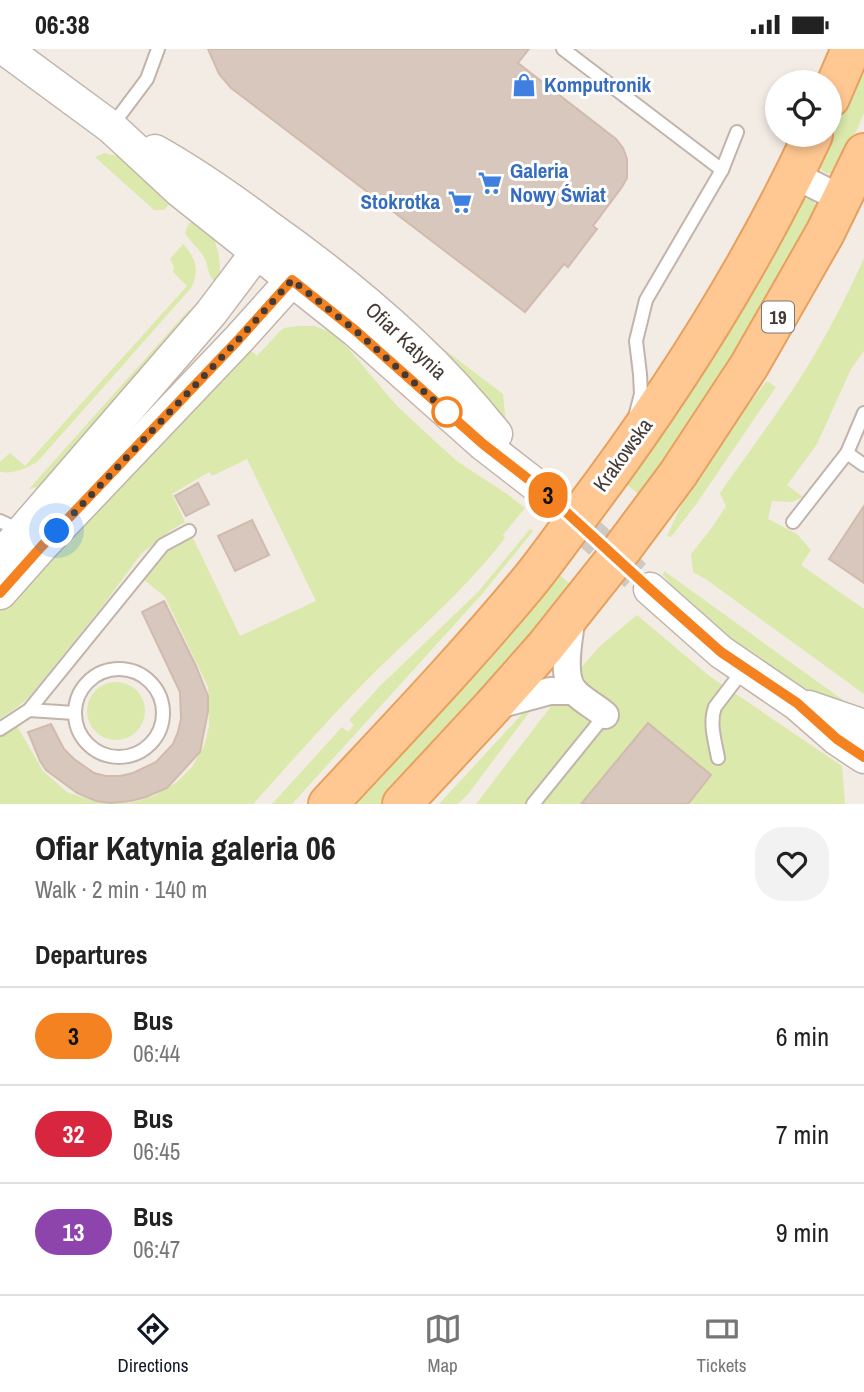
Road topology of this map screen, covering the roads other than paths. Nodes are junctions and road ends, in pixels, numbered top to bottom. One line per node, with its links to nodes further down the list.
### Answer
1 (5, 49): 6 (street, Ofiar Katynia)
2 (159, 49): 6 (lane)
3 (564, 49): 10 (lane)
4 (851, 49): 5 (main road)
5 (842, 70)
6 (111, 127): 13 (street, Ofiar Katynia); 14 (street, Ofiar Katynia)
7 (737, 132): 10 (lane)
8 (807, 147): 11 (main road, Krakowska)
9 (864, 153): 12 (main road, 19)
10 (722, 170): 18 (lane)
11 (794, 175): 12 (street); 18 (main road, Krakowska)
12 (847, 202): 26 (main road, 19)
13 (294, 245): 14 (street); 15 (street); 15 (street, Ofiar Katynia)
14 (257, 252): 15 (street, Ofiar Katynia); 21 (street)
15 (292, 280): 25 (street)
16 (864, 413): 17 (lane)
17 (847, 453): 19 (lane); 20 (lane)
18 (625, 454): 38 (main road, Krakowska)
19 (864, 465)
20 (793, 522)
21 (11, 526): 23 (street)
22 (189, 531): 31 (lane)
23 (0, 557)
24 (650, 589): 27 (street)
25 (0, 593)
26 (573, 612): 28 (street); 30 (main road, 19)
27 (744, 668): 29 (street); 37 (lane)
28 (574, 691): 30 (street); 33 (street)
29 (797, 703): 34 (street); 36 (street)
30 (492, 707): 41 (main road, 19)
31 (29, 710): 32 (lane); 35 (lane)
32 (74, 713): 32 (lane)
33 (605, 715): 42 (lane)
34 (864, 726)
35 (0, 729)
36 (864, 757)
37 (718, 758)
38 (357, 772): 39 (main road); 40 (main road, Krakowska)
39 (315, 804)
40 (328, 804)
41 (402, 804)
42 (533, 804)

